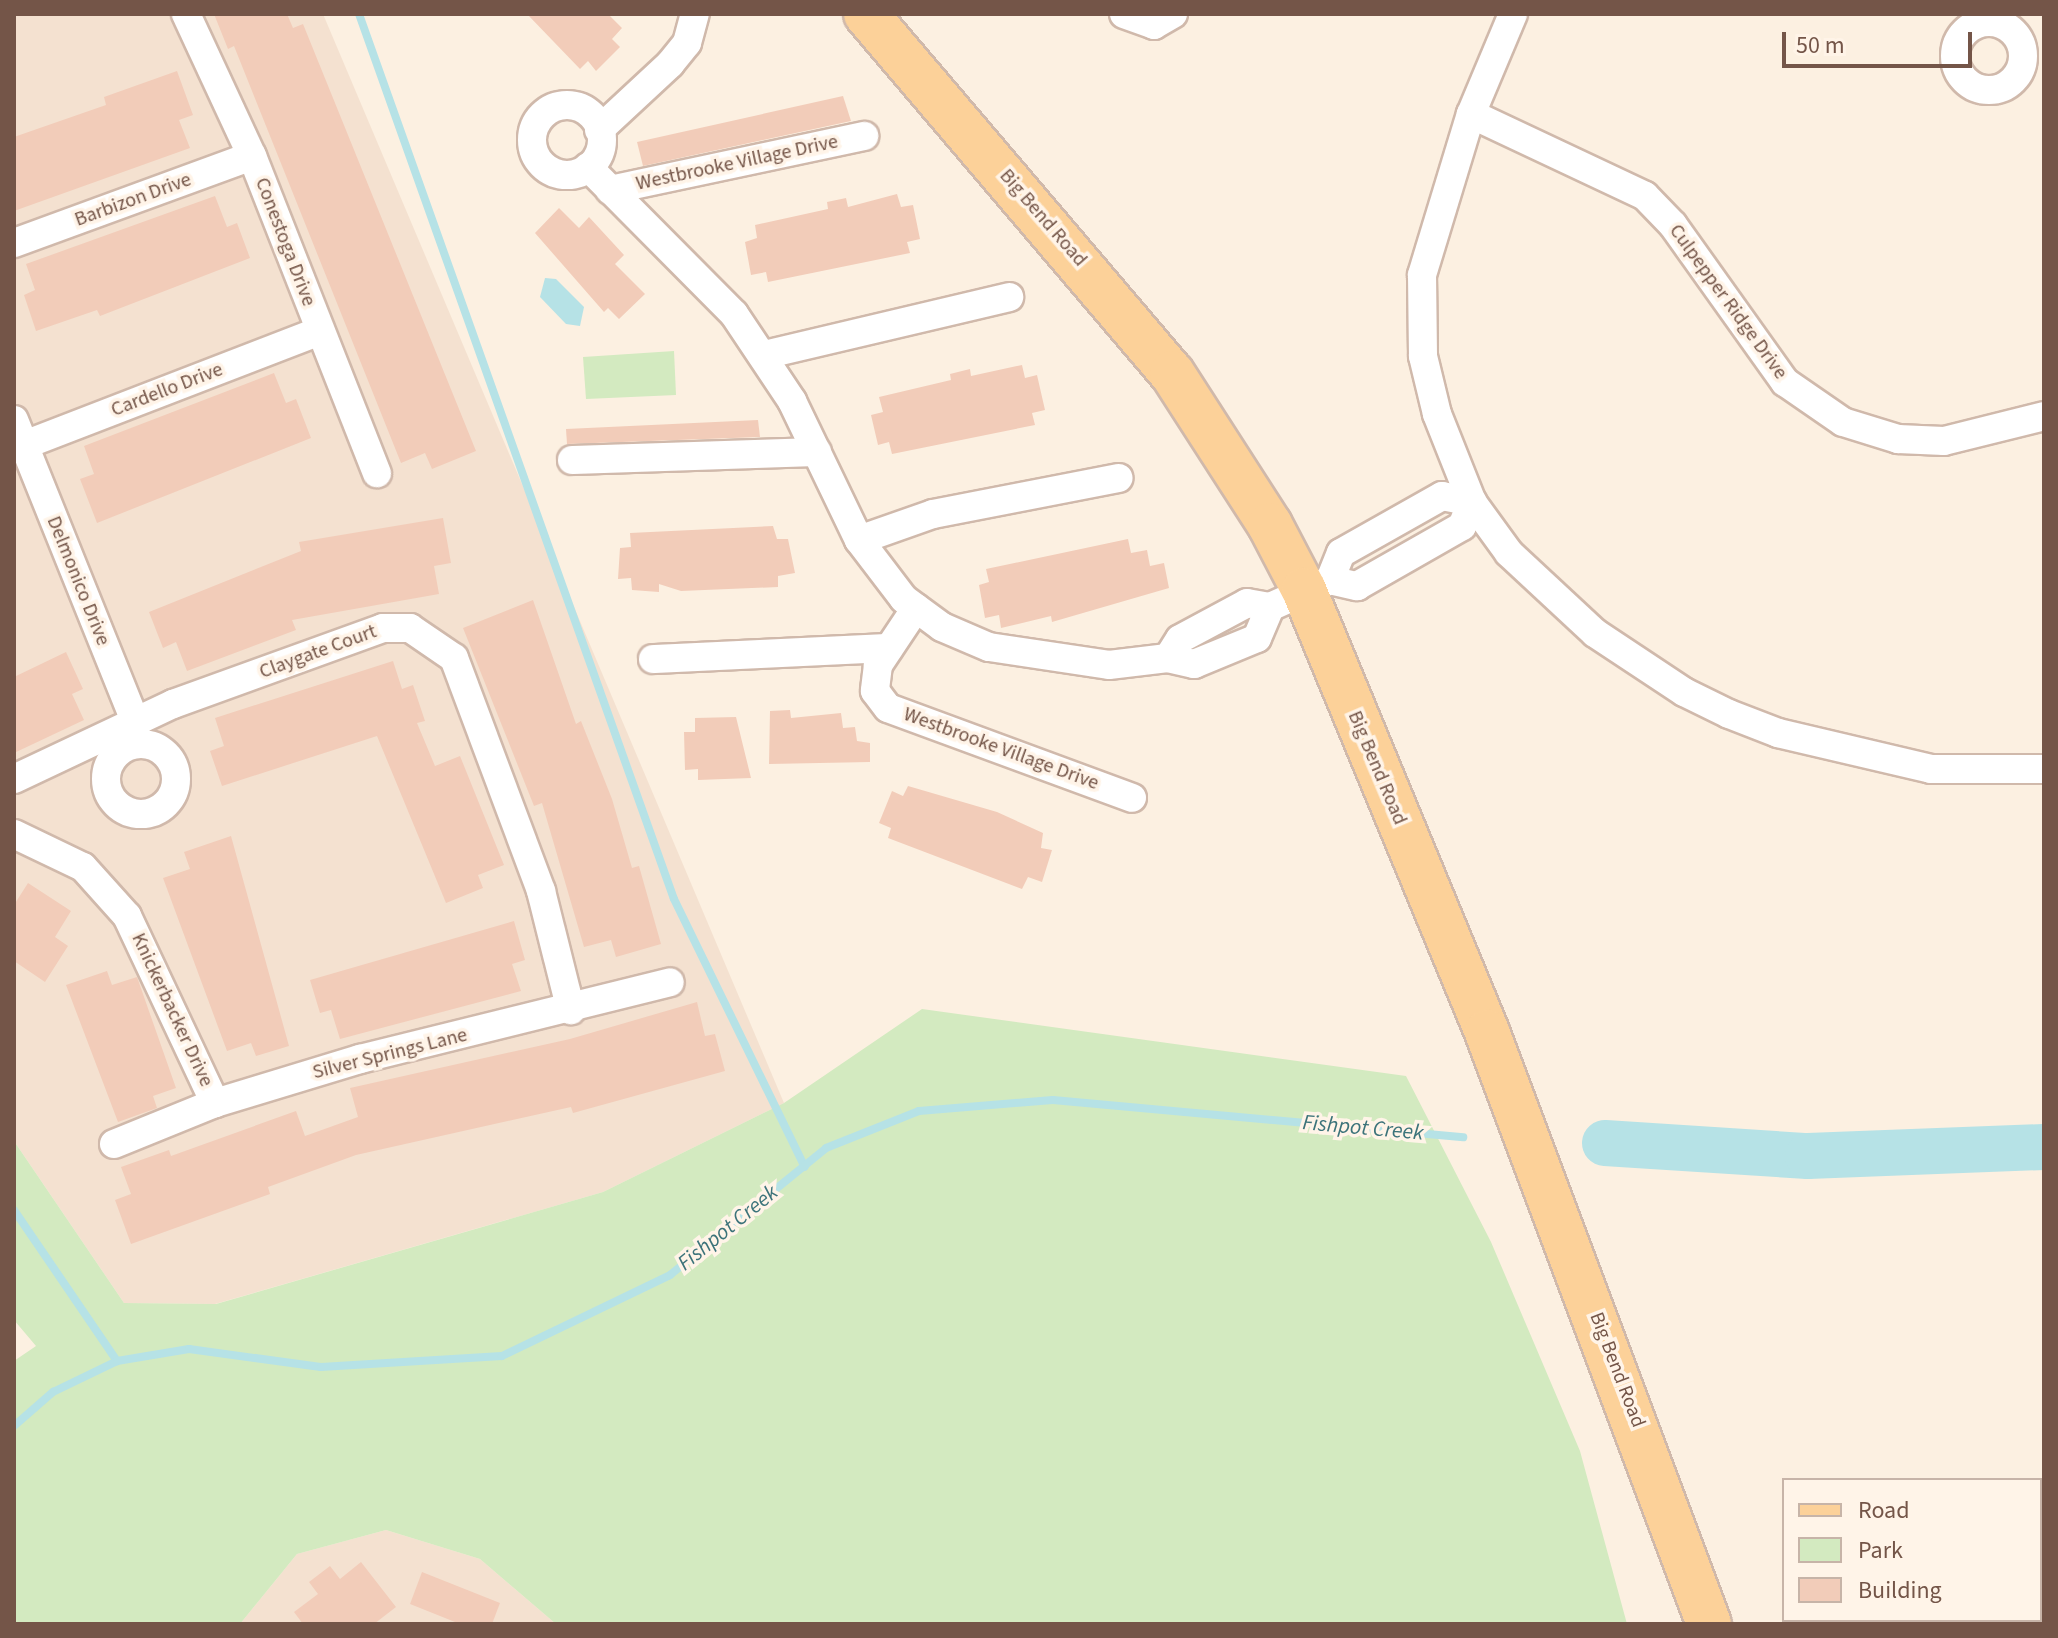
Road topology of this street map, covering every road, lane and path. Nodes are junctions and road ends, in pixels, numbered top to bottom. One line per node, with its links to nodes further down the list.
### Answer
1 (186, 14): 10 (street, Conestoga Drive)
2 (695, 14): 8 (street)
3 (866, 14): 25 (main road, Big Bend Road)
4 (1124, 14): 5 (street)
5 (1173, 14)
6 (1513, 14): 7 (street)
7 (1471, 114): 17 (street, Culpepper Ridge Drive); 23 (street)
8 (599, 130): 11 (street); 11 (street)
9 (864, 136): 12 (street, Westbrooke Village Drive)
10 (252, 156): 13 (street, Barbizon Drive); 15 (street, Conestoga Drive)
11 (588, 167): 12 (street, Westbrooke Village Drive)
12 (610, 190): 16 (street, Westbrooke Village Drive)
13 (14, 243)
14 (1009, 297): 16 (street)
15 (320, 331): 18 (street, Cardello Drive); 21 (street, Conestoga Drive)
16 (764, 355): 19 (street, Westbrooke Village Drive)
17 (2044, 416)
18 (17, 438): 29 (street, Delmonico Drive)
19 (817, 452): 20 (street); 24 (street, Westbrooke Village Drive)
20 (572, 460)
21 (377, 473)
22 (1119, 478): 24 (street)
23 (1472, 502): 25 (street); 30 (street)
24 (859, 540): 26 (street, Westbrooke Village Drive)
25 (1301, 592): 26 (street, Westbrooke Village Drive); 38 (main road, Big Bend Road)
26 (916, 608): 27 (street, Westbrooke Village Drive)
27 (889, 648): 28 (street); 32 (street, Westbrooke Village Drive)
28 (653, 659)
29 (135, 733): 31 (street, Claygate Court); 35 (street, Claygate Court)
30 (2044, 769)
31 (14, 779)
32 (1132, 798)
33 (14, 834): 36 (street, Knickerbacker Drive)
34 (670, 982): 35 (street, Silver Springs Lane)
35 (571, 1010): 36 (street, Silver Springs Lane)
36 (215, 1103): 37 (street, Silver Springs Lane)
37 (114, 1144)
38 (1709, 1624)

